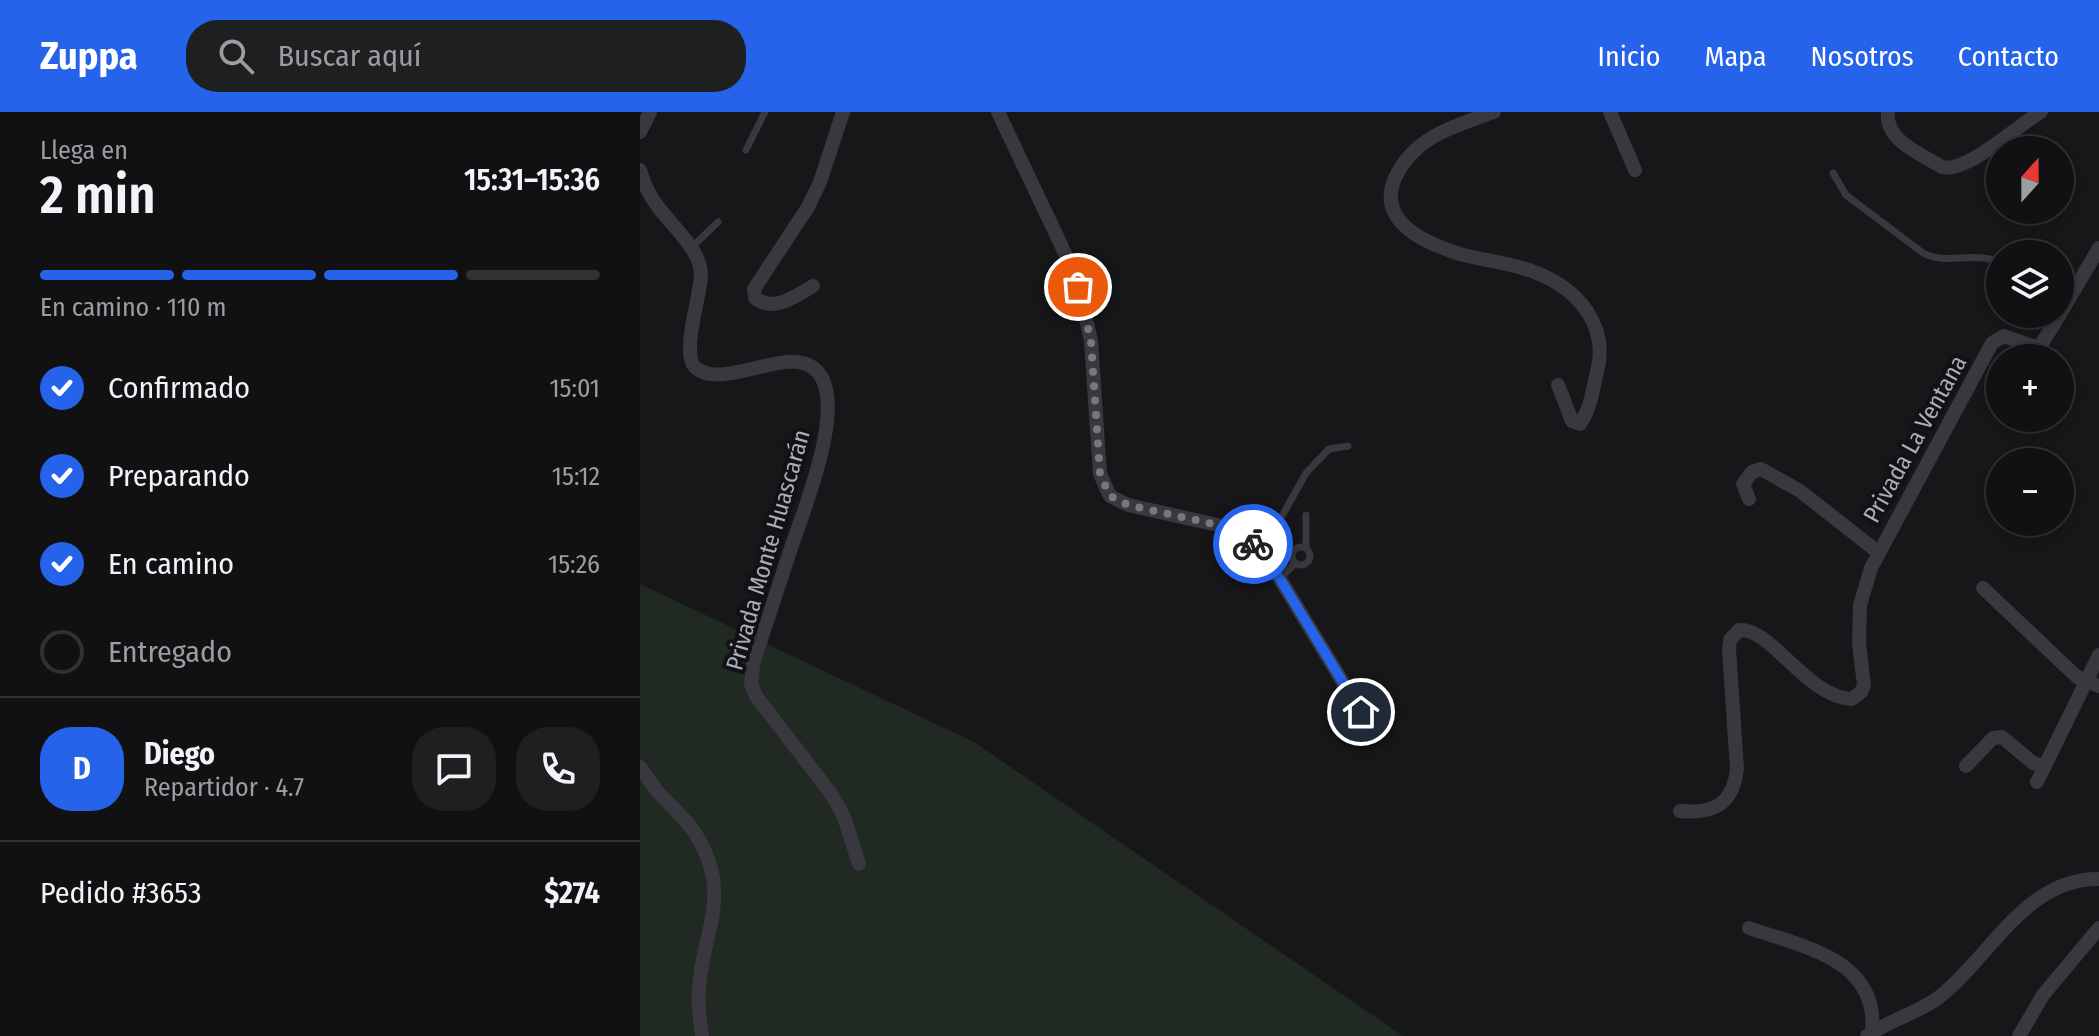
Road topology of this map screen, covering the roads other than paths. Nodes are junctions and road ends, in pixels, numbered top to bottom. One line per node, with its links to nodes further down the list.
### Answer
1 (650, 112): 9 (street)
2 (765, 112): 10 (lane)
3 (843, 112): 18 (street)
4 (998, 112): 25 (street)
5 (1494, 112): 21 (street)
6 (1610, 112): 12 (street)
7 (1888, 112): 8 (street)
8 (2041, 112)
9 (640, 132)
10 (746, 150)
11 (640, 170): 15 (street, Privada Monte Huascarán)
12 (1635, 170)
13 (1833, 173): 17 (lane)
14 (718, 222): 15 (lane)
15 (690, 248): 37 (street, Privada Monte Huascarán)
16 (2099, 248): 19 (street, Privada La Ventana)
17 (1986, 259)
18 (813, 286)
19 (2074, 287)
20 (2050, 328): 26 (street, Privada La Ventana)
21 (1558, 385)
22 (1348, 446): 25 (lane)
23 (1749, 499): 26 (street, Privada La Ventana)
24 (1306, 515): 27 (lane)
25 (1262, 552): 27 (street)
26 (1878, 552): 36 (street, Privada La Ventana)
27 (1280, 579): 31 (street)
28 (1983, 588): 30 (street)
29 (2099, 655): 30 (street)
30 (2092, 683): 33 (street)
31 (1361, 712)
32 (1966, 766): 33 (street)
33 (2045, 766): 35 (street)
34 (640, 767): 42 (street)
35 (2037, 782)
36 (1680, 811)
37 (859, 864)
38 (2099, 879): 41 (street)
39 (1749, 928): 41 (street)
40 (2099, 928): 43 (street)
41 (1869, 1034)
42 (702, 1036)
43 (2019, 1036)

